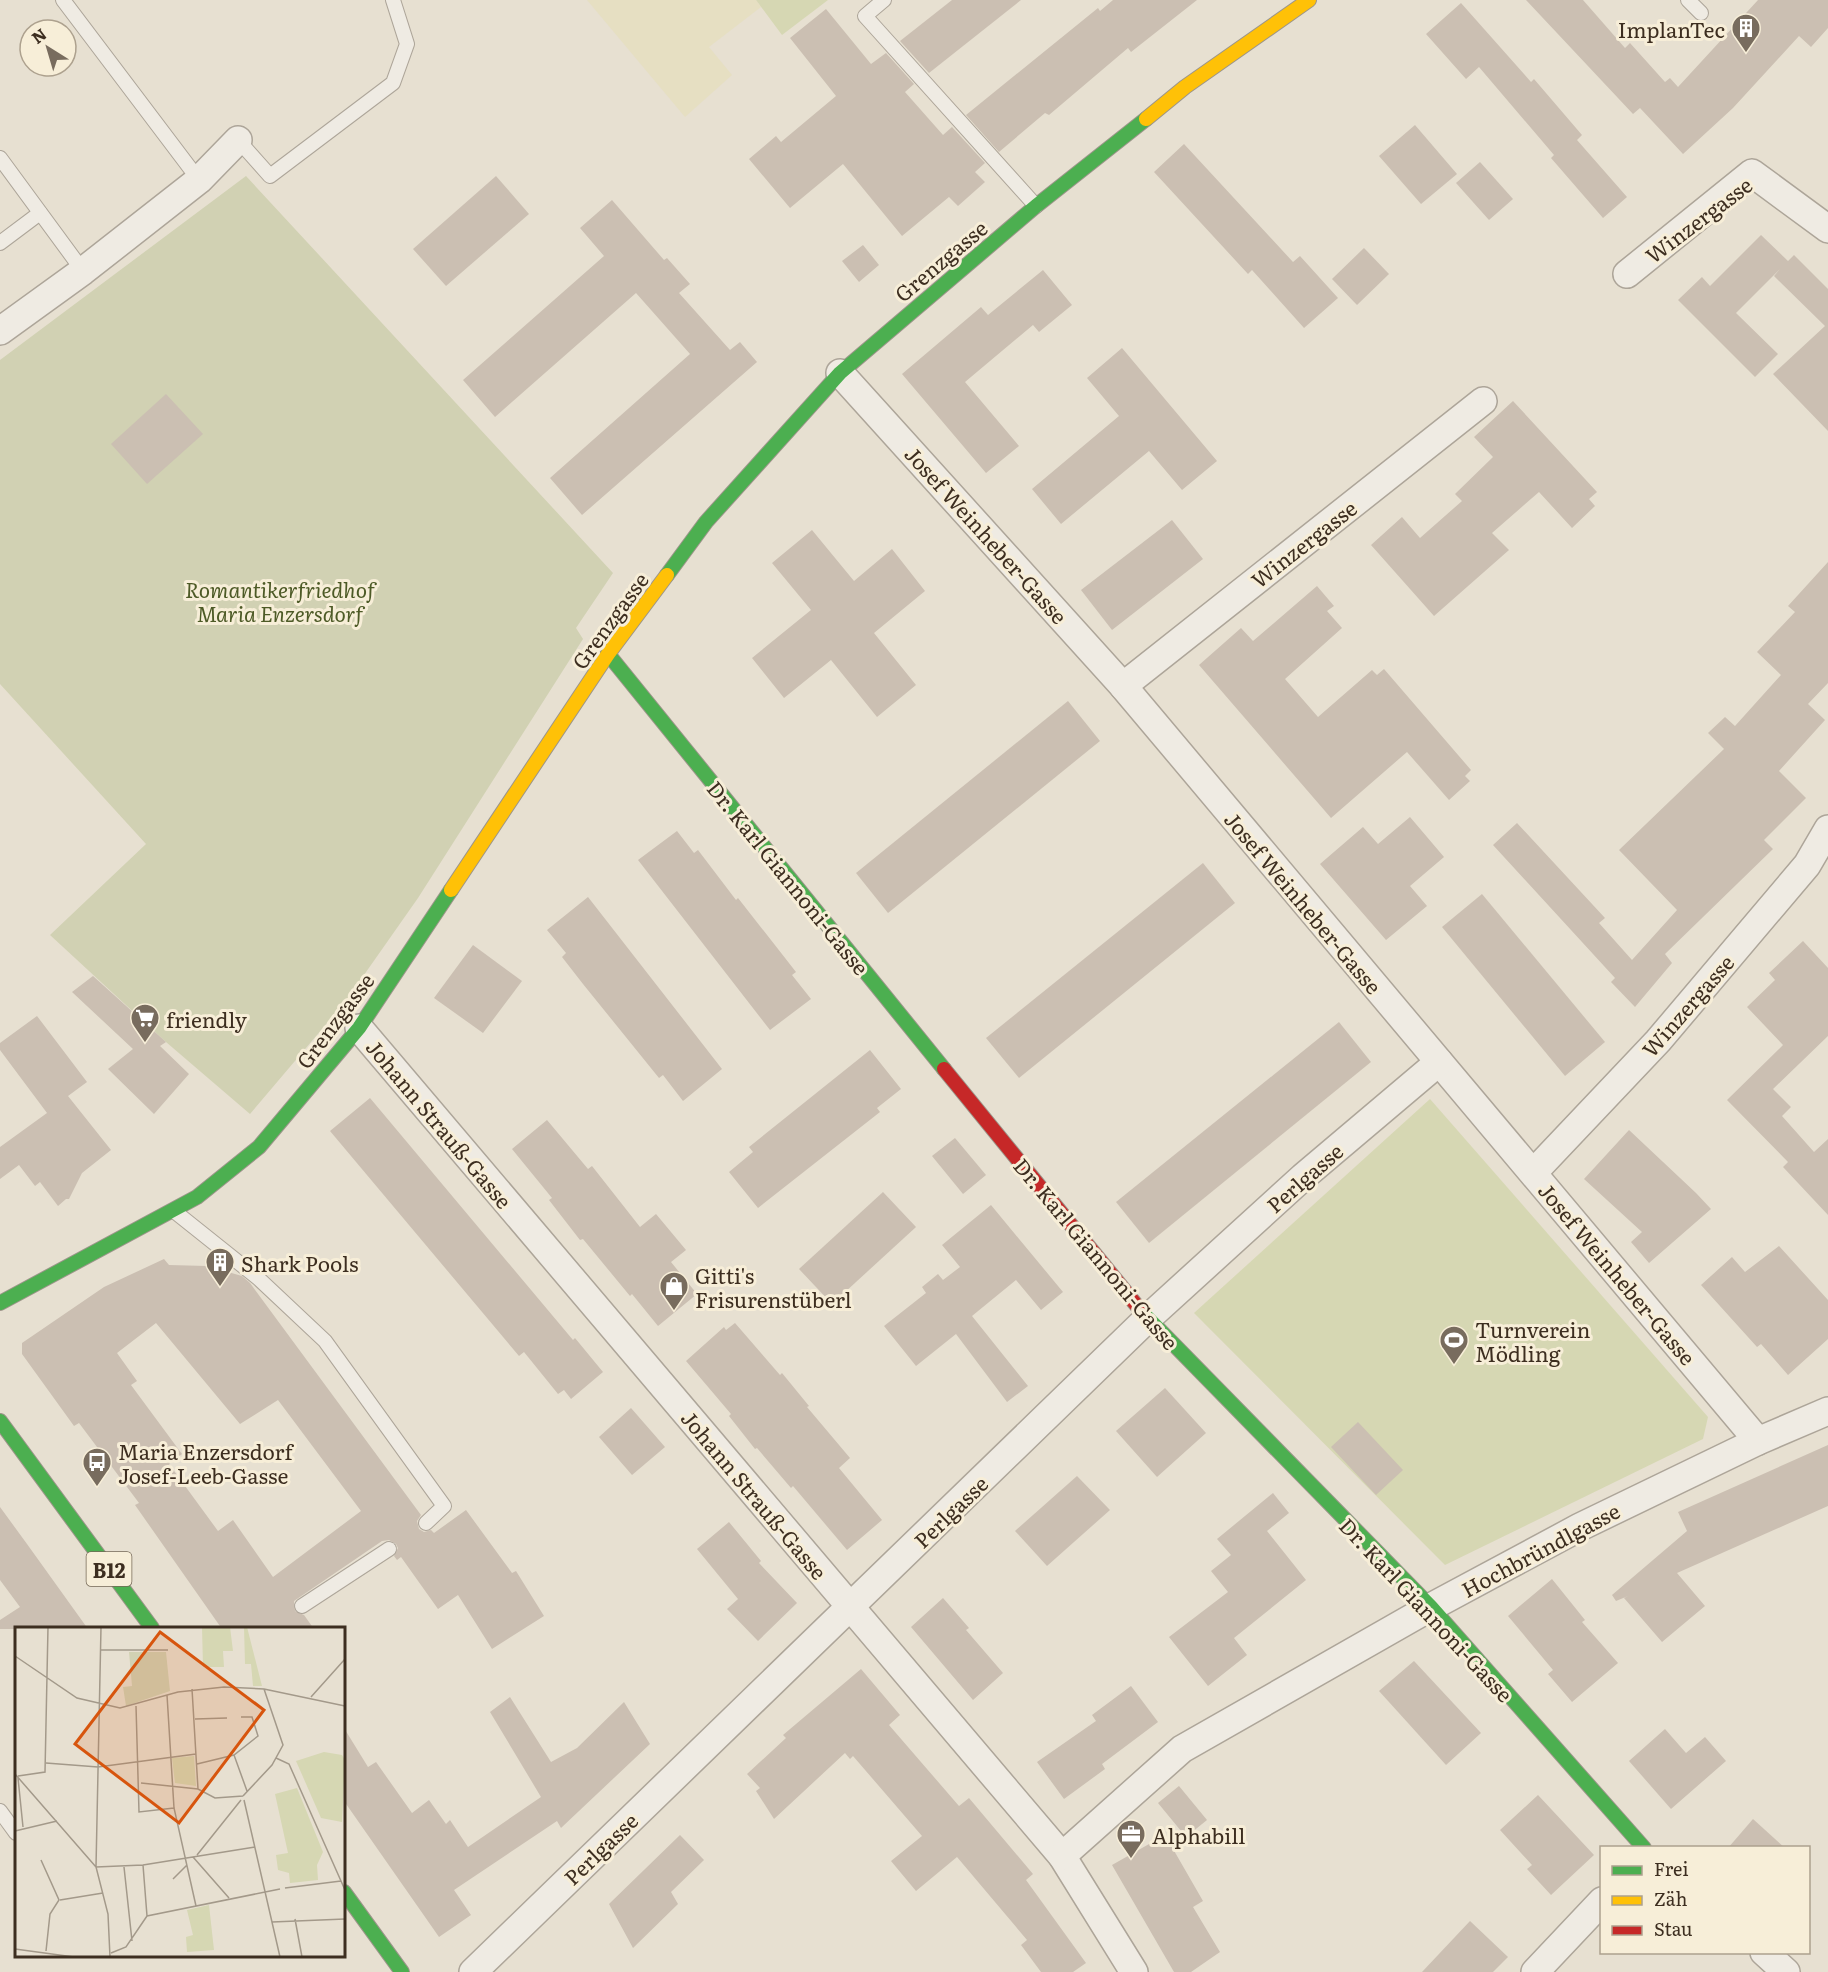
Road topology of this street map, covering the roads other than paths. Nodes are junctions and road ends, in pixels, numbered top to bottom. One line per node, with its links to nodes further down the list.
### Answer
1 (63, 0): 9 (lane)
2 (393, 0): 7 (lane)
3 (884, 0): 10 (lane)
4 (1309, 0): 10 (street, Grenzgasse)
5 (1688, 0): 6 (lane)
6 (1701, 13)
7 (238, 140): 9 (street)
8 (0, 158): 11 (lane)
9 (199, 180): 14 (street)
10 (1036, 206): 17 (street, Grenzgasse)
11 (40, 213): 13 (lane); 14 (lane)
12 (1828, 230): 15 (street, Winzergasse)
13 (0, 243)
14 (83, 271): 16 (street)
15 (1627, 274)
16 (0, 331)
17 (840, 373): 19 (street, Grenzgasse); 20 (street, Josef Weinheber-Gasse)
18 (1483, 401): 20 (street, Winzergasse)
19 (608, 654): 22 (street, Grenzgasse); 27 (street, Dr. Karl Giannoni-Gasse)
20 (1123, 686): 23 (street, Josef Weinheber-Gasse)
21 (1828, 829): 24 (street, Winzergasse)
22 (359, 1028): 25 (street, Grenzgasse); 34 (street, Johann Strauß-Gasse)
23 (1439, 1062): 24 (street, Josef Weinheber-Gasse); 27 (street, Perlgasse)
24 (1534, 1172): 30 (street, Josef Weinheber-Gasse)
25 (173, 1210): 26 (street, Grenzgasse); 31 (lane)
26 (0, 1303)
27 (1148, 1319): 34 (street, Perlgasse); 35 (street, Dr. Karl Giannoni-Gasse)
28 (1828, 1411): 30 (street, Hochbründlgasse)
29 (0, 1421): 36 (street, B12)
30 (1758, 1441): 35 (street, Hochbründlgasse)
31 (426, 1523)
32 (389, 1549): 33 (lane)
33 (302, 1606)
34 (851, 1607): 40 (street, Johann Strauß-Gasse); 45 (street, Perlgasse)
35 (1431, 1607): 39 (street, Dr. Karl Giannoni-Gasse); 40 (street, Hochbründlgasse)
36 (151, 1627)
37 (0, 1811): 38 (lane)
38 (15, 1832)
39 (1642, 1846)
40 (1062, 1856): 46 (street, Johann Strauß-Gasse)
41 (345, 1893): 44 (street)
42 (1600, 1903): 47 (street)
43 (1765, 1954): 48 (street)
44 (402, 1972)
45 (473, 1972)
46 (1134, 1972)
47 (1535, 1972)
48 (1786, 1972)

